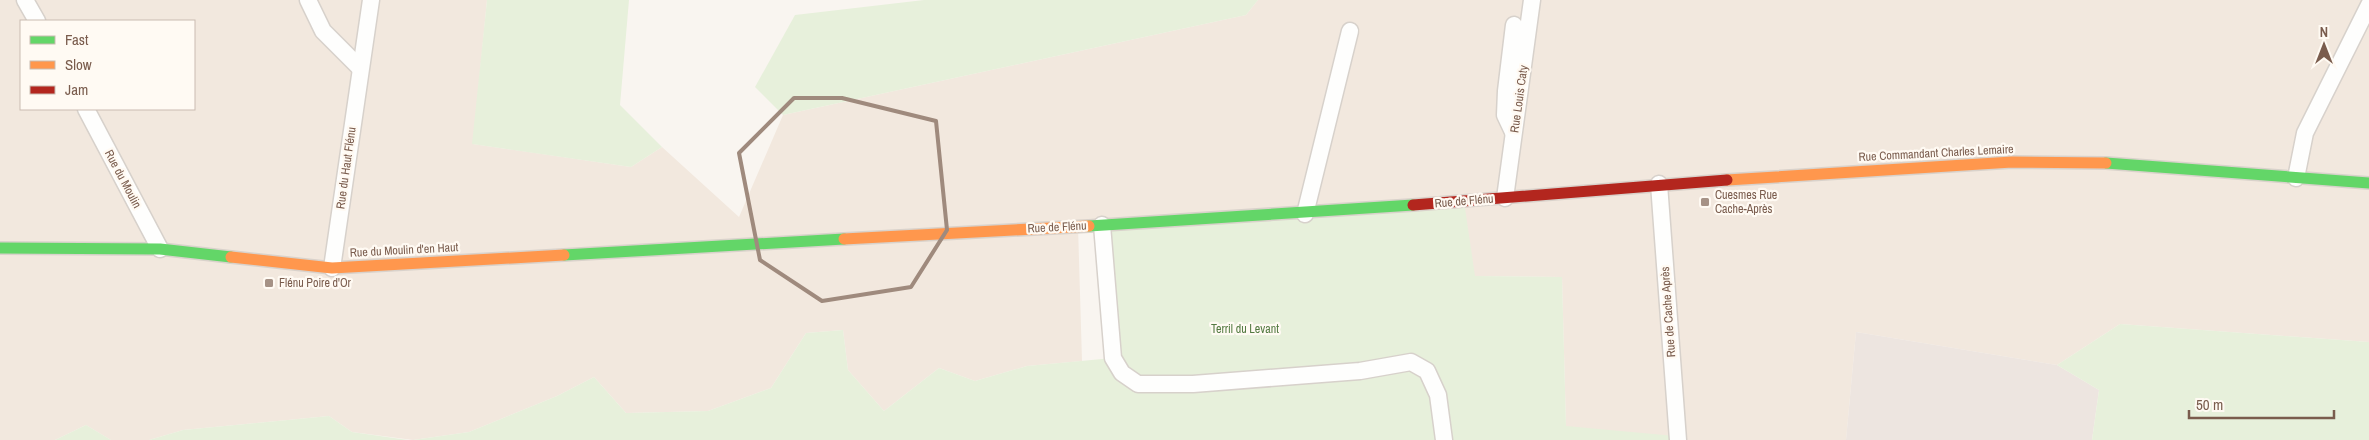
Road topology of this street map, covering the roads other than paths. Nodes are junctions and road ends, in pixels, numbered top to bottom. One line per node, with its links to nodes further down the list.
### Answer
1 (25, 0): 6 (street)
2 (308, 0): 9 (street)
3 (371, 0): 9 (street, Rue du Haut Flénu)
4 (1532, 0): 11 (street, Rue Louis Caty)
5 (2369, 4): 12 (street)
6 (36, 20)
7 (1514, 25): 11 (street)
8 (1350, 31): 16 (street)
9 (360, 68): 21 (street, Rue du Haut Flénu)
10 (87, 110): 20 (street, Rue du Moulin)
11 (1514, 134): 15 (street, Rue Louis Caty)
12 (2296, 178): 13 (street, Rue Commandant Charles Lemaire); 14 (street, Rue Commandant Charles Lemaire)
13 (2369, 183)
14 (1659, 184): 15 (street, Rue Commandant Charles Lemaire); 23 (street, Rue de Cache Après)
15 (1505, 198): 16 (street, Rue de Flénu)
16 (1305, 214): 17 (street, Rue de Flénu)
17 (1102, 225): 18 (street, Rue de Flénu); 22 (street)
18 (809, 241): 21 (street, Rue du Moulin d'en Haut)
19 (0, 248): 20 (street, Rue du Moulin d'en Haut)
20 (160, 249): 21 (street, Rue du Moulin d'en Haut)
21 (332, 268)
22 (1444, 440)
23 (1678, 440)

